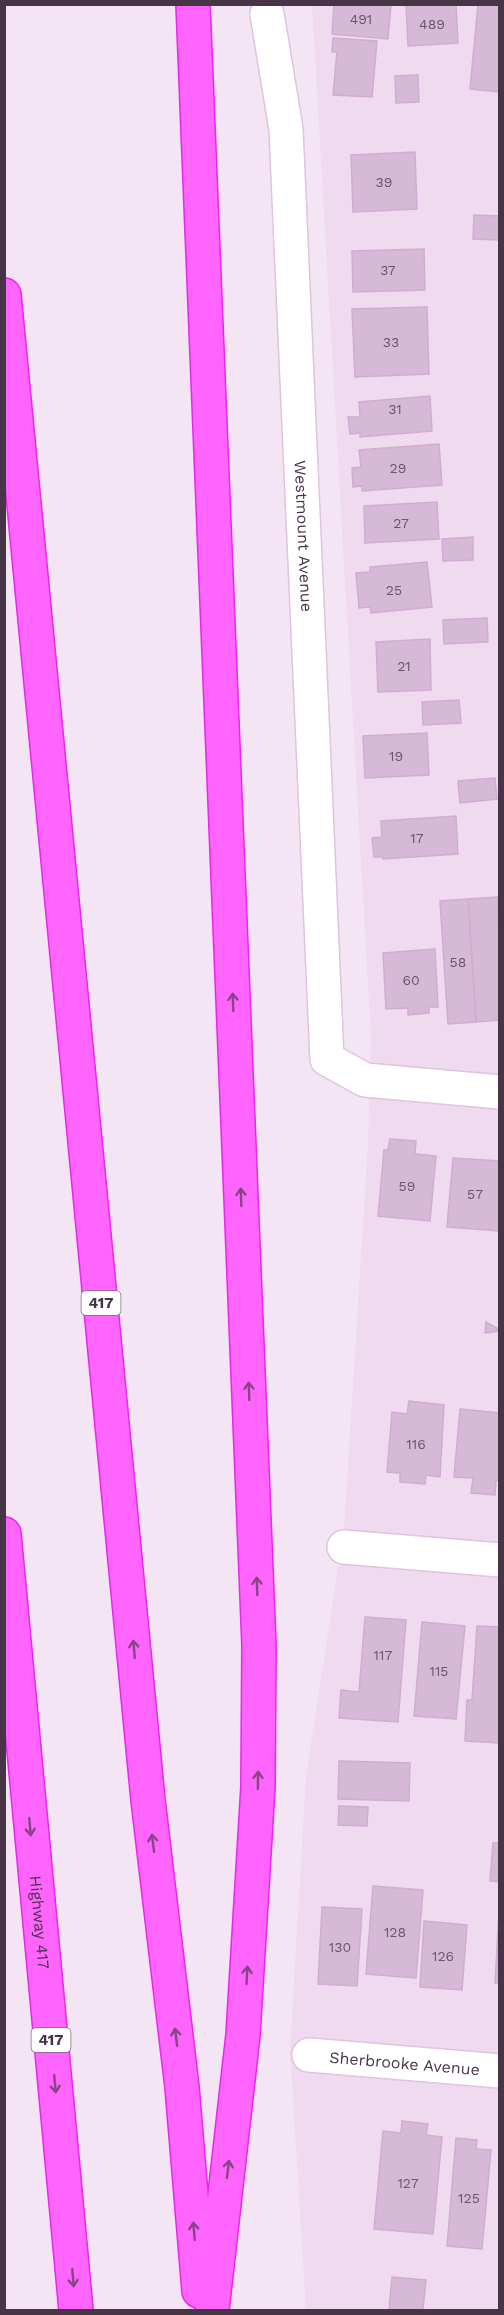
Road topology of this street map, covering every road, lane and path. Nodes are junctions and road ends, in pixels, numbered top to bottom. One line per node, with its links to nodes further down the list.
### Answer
1 (193, 4): 14 (highway, one-way to 1)
2 (267, 14): 4 (street, Westmount Avenue)
3 (4, 295): 13 (highway, 417, one-way to 3)
4 (500, 1092)
5 (4, 1534): 9 (highway, Highway 417 / 417)
6 (344, 1547): 7 (street)
7 (500, 1560)
8 (4, 1688): 9 (highway)
9 (25, 1769): 12 (highway, Highway 417 / 417, one-way to 12)
10 (309, 2055): 11 (street, Sherbrooke Avenue)
11 (500, 2071)
12 (76, 2310)
13 (201, 2310)
14 (212, 2310)

